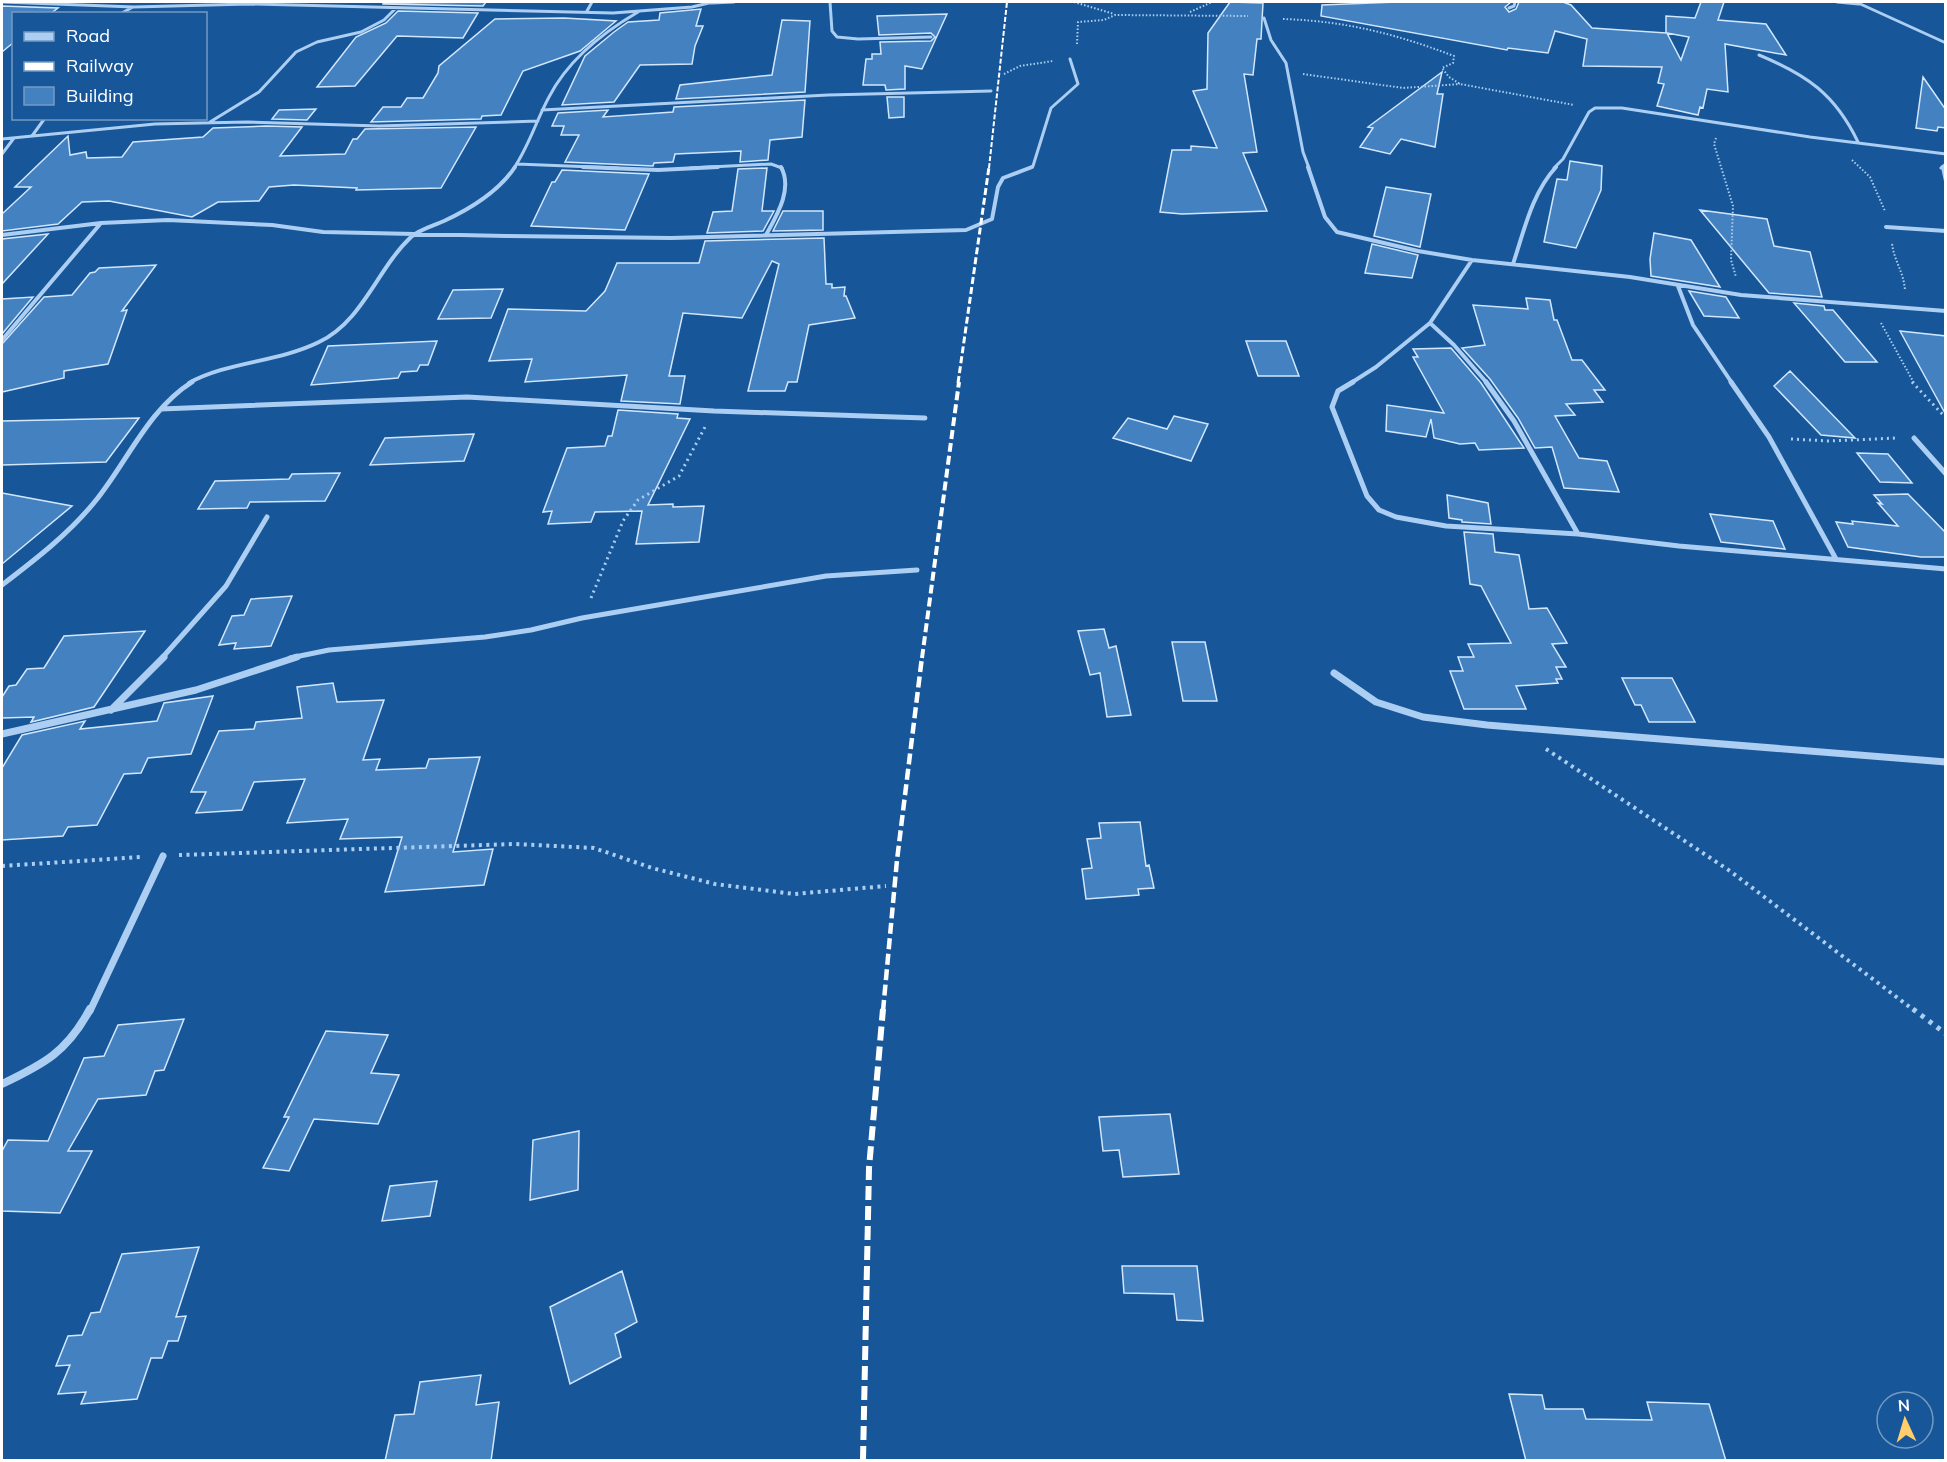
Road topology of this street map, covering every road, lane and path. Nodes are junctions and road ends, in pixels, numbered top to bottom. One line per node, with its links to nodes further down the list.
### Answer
1 (2, 2): 17 (street)
2 (198, 2): 14 (street)
3 (324, 2): 16 (street)
4 (455, 2): 20 (street)
5 (591, 2): 21 (street)
6 (713, 2): 7 (street); 23 (street)
7 (734, 2)
8 (830, 2): 27 (street)
9 (1074, 2): 25 (path)
10 (1212, 2): 24 (path)
11 (1515, 2): 19 (street)
12 (1837, 2): 15 (street)
13 (1856, 2): 15 (street)
14 (193, 4): 16 (street); 17 (street)
15 (1863, 5): 28 (street)
16 (316, 6): 18 (street)
17 (134, 7): 22 (street)
18 (396, 8): 20 (street); 37 (street)
19 (1509, 8)
20 (448, 9): 21 (street)
21 (587, 11): 23 (street)
22 (124, 12)
23 (638, 12): 34 (street)
24 (1186, 14)
25 (1115, 15)
26 (1264, 18): 31 (street)
27 (931, 38)
28 (1946, 43)
29 (1759, 55): 42 (street)
30 (1070, 59): 53 (street)
31 (1288, 73): 32 (path); 54 (street)
32 (1460, 84)
33 (991, 91): 34 (street)
34 (542, 110): 36 (street)
35 (44, 120): 39 (street)
36 (538, 121): 37 (street); 45 (street)
37 (210, 123): 39 (street)
38 (1719, 123): 42 (street); 55 (street); 57 (path)
39 (32, 136): 40 (street)
40 (14, 138): 41 (street); 43 (street)
41 (2, 139)
42 (1858, 142): 44 (street)
43 (2, 154)
44 (1946, 154)
45 (517, 164): 51 (street); 53 (street)
46 (1946, 164): 47 (street)
47 (1946, 181)
48 (101, 224): 51 (street); 52 (street); 61 (street)
49 (1886, 227): 50 (street)
50 (1946, 231)
51 (415, 234): 53 (street); 62 (street)
52 (2, 235)
53 (766, 235)
54 (1472, 260): 55 (street); 60 (street)
55 (1513, 264): 56 (street)
56 (1678, 286): 57 (street); 66 (street)
57 (1741, 295): 58 (street)
58 (1909, 308): 59 (street); 65 (path)
59 (1946, 311)
60 (1431, 323): 70 (street); 70 (street)
61 (2, 340)
62 (160, 409): 63 (street); 74 (street)
63 (714, 411): 64 (street); 75 (path)
64 (925, 418)
65 (1946, 418)
66 (1769, 437): 67 (path); 71 (street)
67 (1914, 438): 68 (street)
68 (1946, 474)
69 (267, 517): 77 (street)
70 (1578, 534): 71 (street)
71 (1836, 559): 72 (street)
72 (1946, 569)
73 (917, 570): 75 (street)
74 (2, 585)
75 (582, 618): 77 (street)
76 (1334, 673): 80 (street)
77 (111, 710): 78 (street)
78 (2, 734)
79 (1541, 747): 84 (path)
80 (1946, 762)
81 (163, 856): 82 (path); 83 (path); 85 (street)
82 (2, 866)
83 (886, 886)
84 (1946, 1034)
85 (2, 1084)

